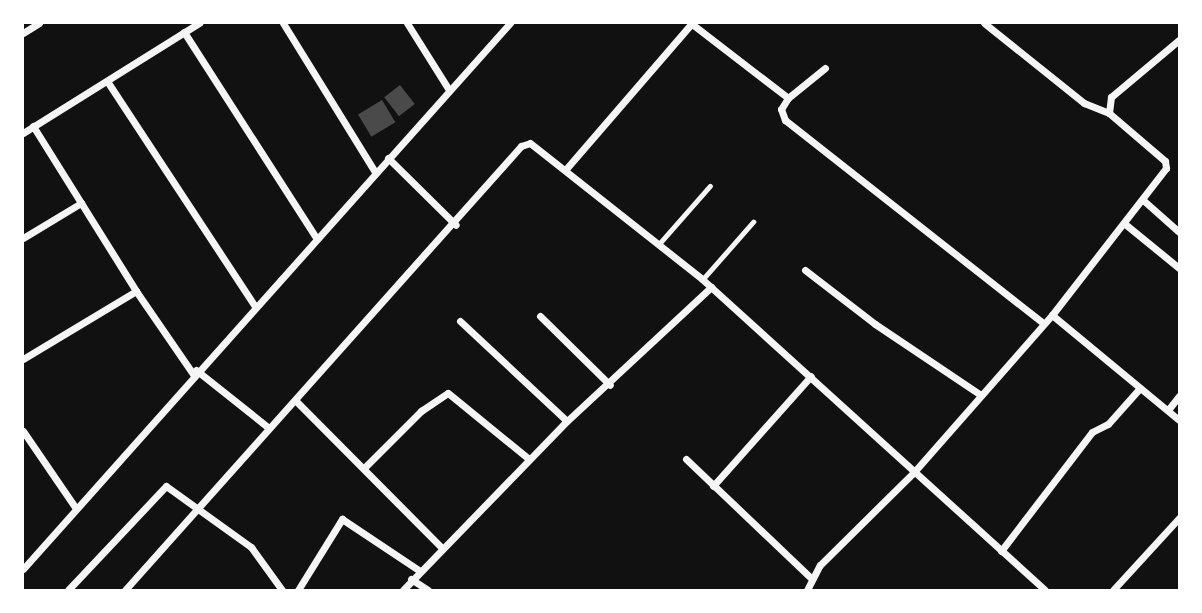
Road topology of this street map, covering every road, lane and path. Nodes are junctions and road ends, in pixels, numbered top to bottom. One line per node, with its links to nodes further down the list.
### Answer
1 (39, 23): 9 (street)
2 (199, 23): 8 (street)
3 (283, 23): 20 (street)
4 (407, 23): 13 (street)
5 (510, 23): 13 (street)
6 (692, 23): 14 (street); 19 (street)
7 (984, 23): 15 (street)
8 (184, 32): 12 (street); 28 (street)
9 (23, 33)
10 (1179, 40): 15 (street)
11 (825, 68): 14 (street)
12 (107, 81): 16 (street); 36 (street)
13 (449, 90): 18 (street)
14 (788, 98): 40 (street)
15 (1109, 113): 22 (street)
16 (33, 126): 17 (street); 23 (street)
17 (23, 133)
18 (388, 158): 20 (street); 26 (street)
19 (566, 169): 26 (street); 30 (street)
20 (375, 172): 28 (street)
21 (710, 186): 30 (lane)
22 (1143, 200): 25 (street); 27 (street)
23 (81, 203): 29 (street); 35 (street)
24 (753, 222): 33 (lane)
25 (1125, 224): 31 (street); 37 (street)
26 (456, 225): 48 (street)
27 (1179, 232)
28 (316, 238): 36 (street)
29 (23, 239)
30 (659, 244): 33 (street)
31 (1179, 268)
32 (805, 270): 46 (street)
33 (702, 279): 34 (street)
34 (711, 287): 43 (street); 44 (street)
35 (136, 291): 41 (street); 42 (street)
36 (255, 306): 42 (street)
37 (1052, 314): 40 (street); 45 (street)
38 (540, 317): 44 (street)
39 (460, 321): 51 (street)
40 (1043, 323): 46 (street)
41 (23, 359)
42 (195, 372): 52 (street); 59 (street)
43 (811, 376): 57 (street); 58 (street)
44 (610, 385): 51 (street)
45 (1140, 388): 49 (street); 63 (street)
46 (979, 394): 57 (street)
47 (1179, 397): 49 (street)
48 (296, 401): 52 (street); 56 (street)
49 (1168, 410): 50 (street)
50 (1179, 420)
51 (568, 421): 54 (street)
52 (269, 428): 60 (street)
53 (23, 431): 59 (street)
54 (530, 459): 56 (street); 62 (street)
55 (686, 459): 58 (street)
56 (364, 468): 62 (street)
57 (914, 472): 63 (street); 67 (street)
58 (713, 485): 67 (street)
59 (75, 508): 64 (street)
60 (201, 510): 68 (street); 69 (street); 70 (street)
61 (1179, 518): 76 (street)
62 (442, 548): 65 (street)
63 (1002, 551): 75 (street)
64 (23, 569)
65 (420, 571): 66 (street); 71 (street)
66 (411, 579): 72 (street); 73 (street)
67 (812, 579): 74 (street)
68 (68, 590)
69 (125, 590)
70 (282, 590)
71 (298, 590)
72 (403, 590)
73 (428, 590)
74 (807, 590)
75 (1045, 590)
76 (1113, 590)

